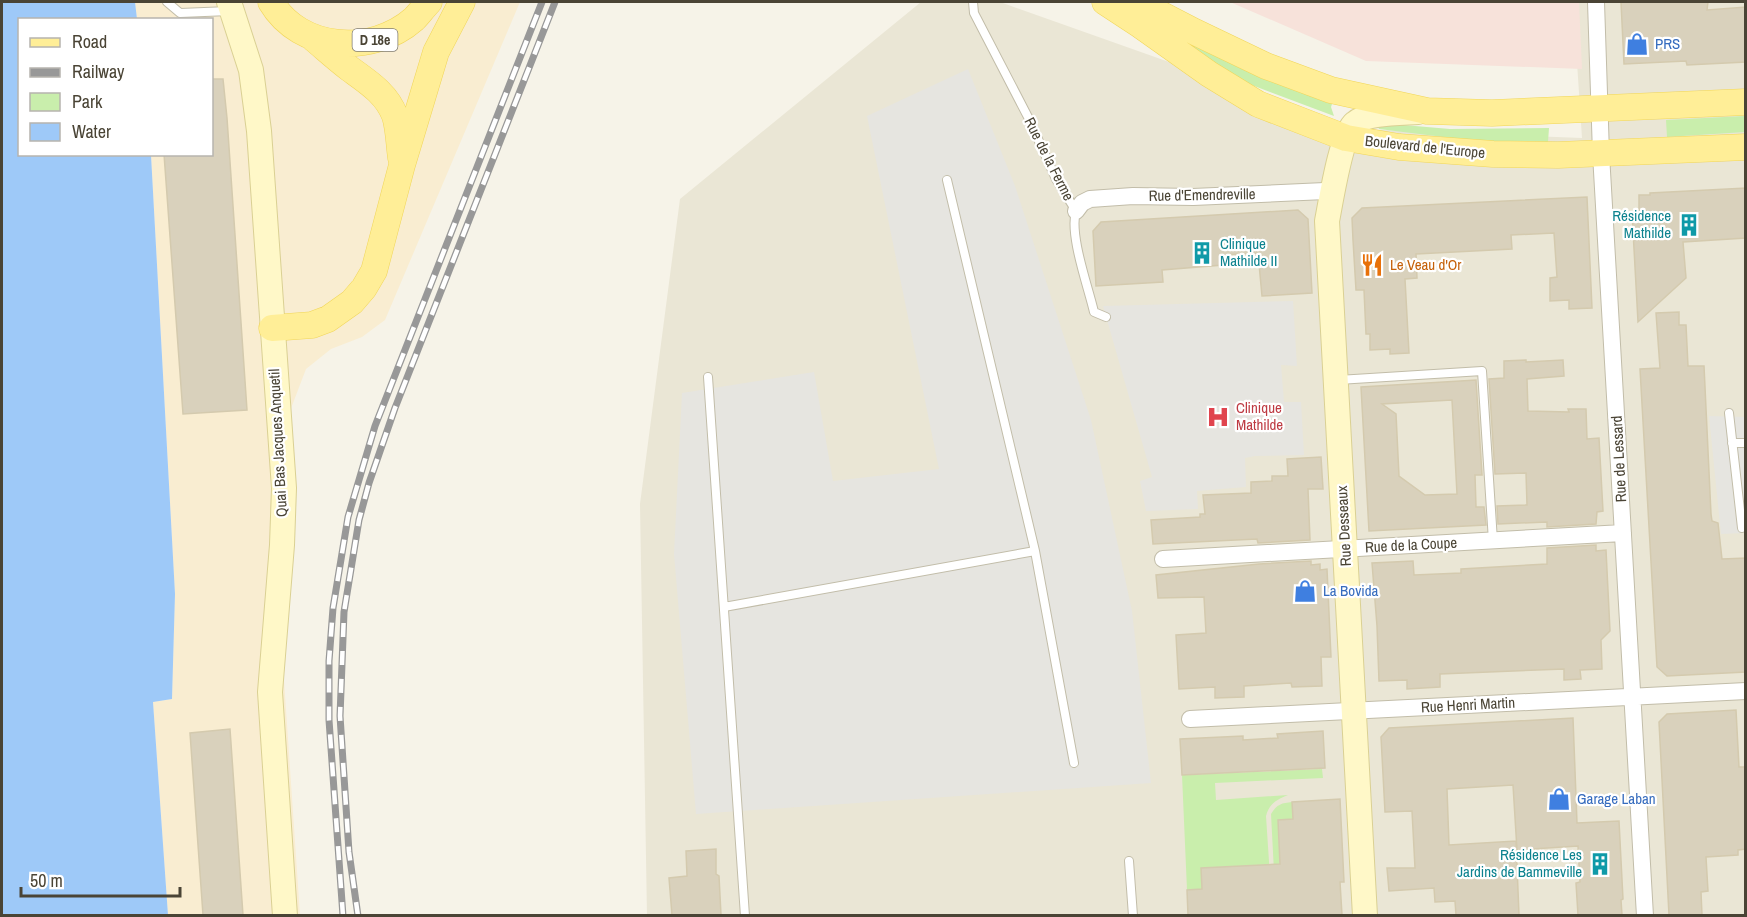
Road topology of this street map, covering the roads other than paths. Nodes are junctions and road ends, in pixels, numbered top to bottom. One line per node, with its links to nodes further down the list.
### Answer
1 (167, 2): 9 (lane)
2 (271, 2): 10 (main road)
3 (429, 2): 10 (main road, D 18e)
4 (462, 2): 17 (main road)
5 (973, 2): 20 (lane, Rue de la Ferme)
6 (1106, 2): 14 (main road, Boulevard de l'Europe)
7 (1137, 2): 13 (main road)
8 (1596, 2): 12 (street, Rue de Lessard)
9 (231, 6): 22 (main road, Quai Bas Jacques Anquetil)
10 (309, 35): 17 (main road)
11 (1746, 102): 12 (main road)
12 (1599, 108): 13 (main road); 16 (street, Rue de Lessard)
13 (1427, 111): 14 (main road)
14 (1346, 138): 16 (main road, Boulevard de l'Europe); 19 (main road, Rue Desseaux)
15 (1746, 147): 16 (main road, Boulevard de l'Europe)
16 (1601, 153): 30 (street, Rue de Lessard)
17 (402, 165): 22 (main road)
18 (947, 180): 33 (lane)
19 (1333, 194): 20 (street, Rue d'Emendreville); 24 (main road, Rue Desseaux)
20 (1076, 211): 21 (lane, Rue de la Ferme)
21 (1106, 317)
22 (272, 328): 42 (main road, Quai Bas Jacques Anquetil)
23 (708, 377): 35 (lane)
24 (1336, 380): 31 (lane); 32 (main road, Rue Desseaux)
25 (1729, 413): 26 (lane)
26 (1732, 443): 27 (lane); 28 (lane)
27 (1746, 443)
28 (1742, 492): 29 (lane)
29 (1742, 528)
30 (1623, 533): 31 (street, Rue de la Coupe); 37 (street, Rue de Lessard)
31 (1493, 541): 32 (street, Rue de la Coupe)
32 (1345, 549): 34 (street, Rue de la Coupe); 38 (main road, Rue Desseaux)
33 (1035, 551): 35 (lane); 40 (lane)
34 (1163, 560)
35 (724, 607): 43 (lane)
36 (1746, 691): 37 (street, Rue Henri Martin)
37 (1633, 697): 38 (street, Rue Henri Martin); 46 (street, Rue de Lessard)
38 (1353, 710): 39 (street, Rue Henri Martin); 45 (main road, Rue Desseaux)
39 (1190, 719)
40 (1074, 763)
41 (1130, 861): 44 (lane)
42 (285, 915)
43 (745, 915)
44 (1133, 915)
45 (1365, 915)
46 (1646, 915)

